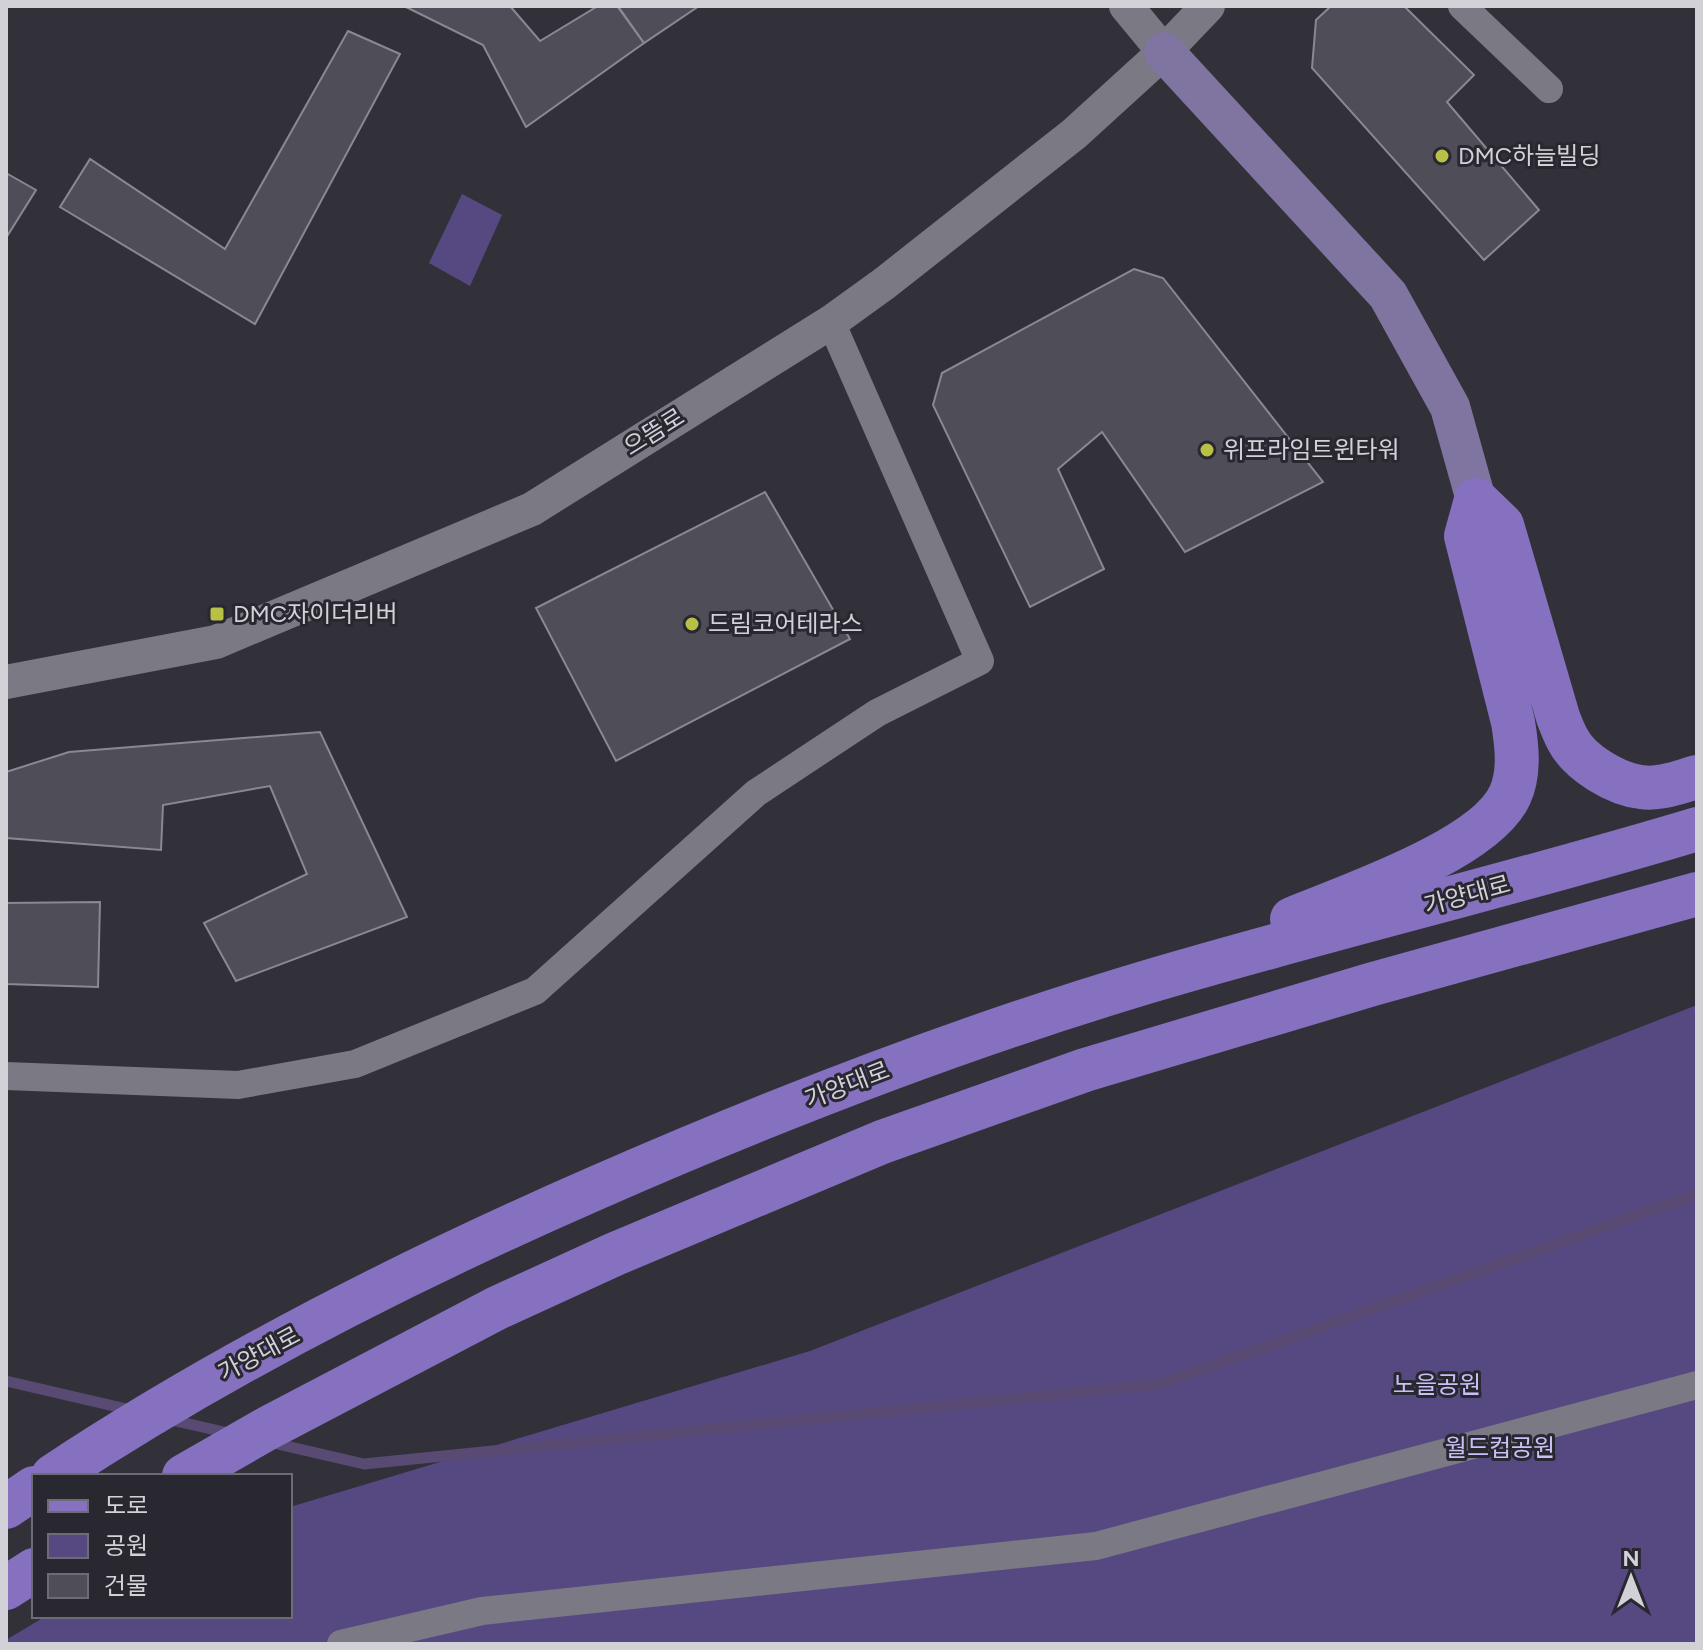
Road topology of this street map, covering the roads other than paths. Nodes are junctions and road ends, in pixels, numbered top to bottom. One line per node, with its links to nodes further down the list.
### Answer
1 (1126, 6): 4 (street)
2 (1208, 6): 4 (street, 으뜸로)
3 (1462, 6): 5 (street)
4 (1164, 52): 6 (street, 으뜸로); 7 (main road)
5 (1549, 89)
6 (831, 322): 8 (street, 으뜸로); 13 (street)
7 (1474, 493): 9 (main road); 12 (main road)
8 (6, 682)
9 (1697, 777)
10 (1697, 829): 12 (main road, 가양대로)
11 (1697, 894): 16 (main road)
12 (1148, 982): 15 (main road, 가양대로)
13 (6, 1076)
14 (1697, 1385): 21 (street)
15 (56, 1474)
16 (188, 1474)
17 (32, 1489): 18 (main road)
18 (6, 1507)
19 (32, 1571): 20 (main road)
20 (6, 1588)
21 (341, 1644)

